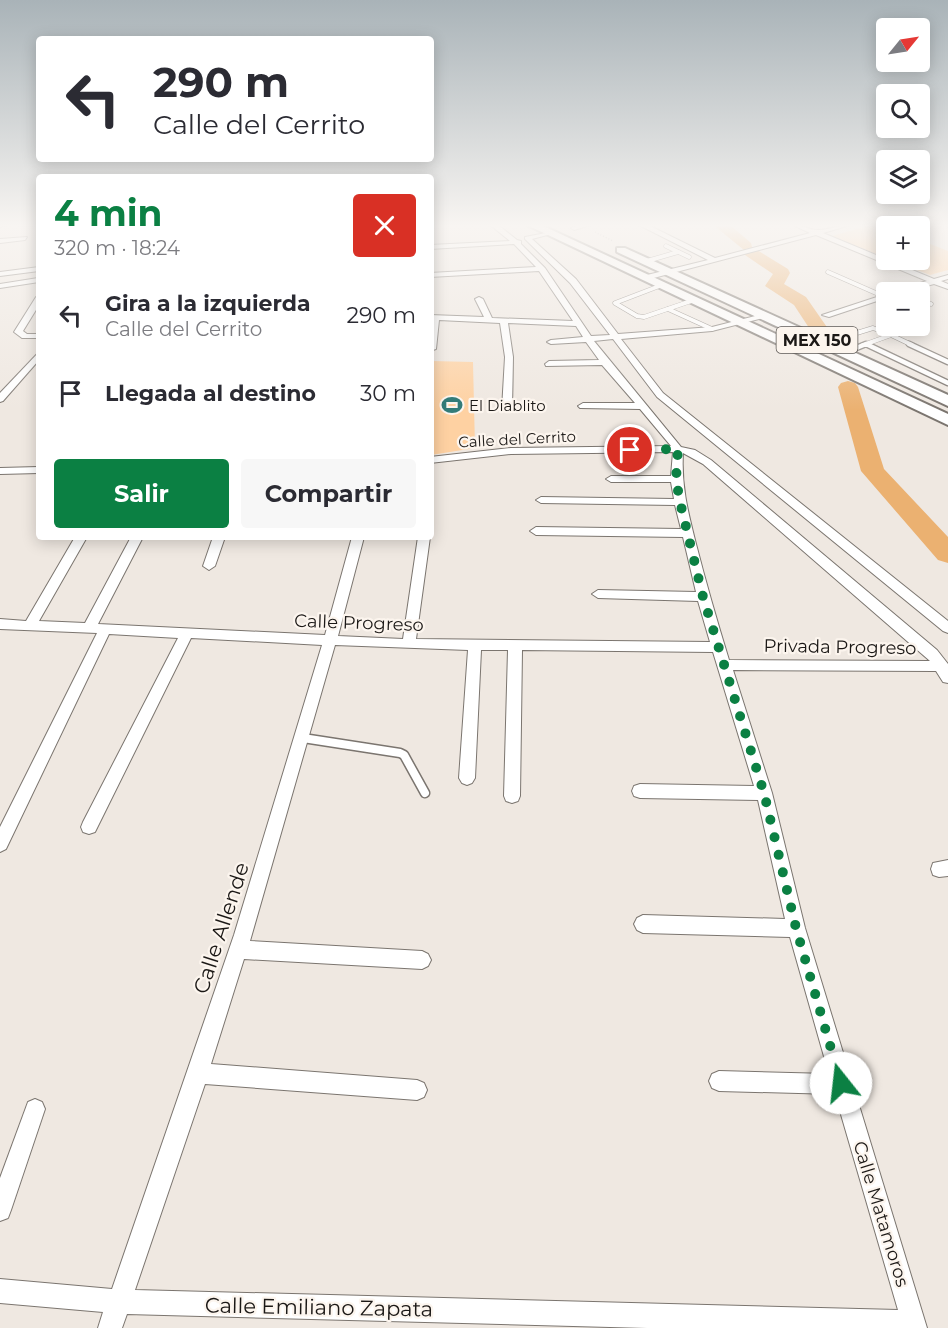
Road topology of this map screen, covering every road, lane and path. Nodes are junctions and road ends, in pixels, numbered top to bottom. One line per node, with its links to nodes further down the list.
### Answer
1 (554, 286): 19 (street)
2 (577, 286): 26 (street)
3 (659, 286): 12 (lane)
4 (664, 286): 9 (main road, MEX 150)
5 (701, 286): 13 (main road, MEX 150)
6 (860, 286): 7 (lane)
7 (876, 293)
8 (479, 299): 16 (street)
9 (694, 300): 12 (lane); 18 (main road, MEX 150)
10 (876, 300): 14 (street)
11 (36, 304): 22 (street)
12 (668, 309): 20 (lane)
13 (764, 315): 18 (street); 30 (main road, MEX 150)
14 (826, 315)
15 (434, 317): 16 (street)
16 (488, 318): 17 (street)
17 (503, 319): 19 (street); 42 (street)
18 (741, 323): 20 (street); 43 (main road, MEX 150)
19 (578, 324): 27 (street)
20 (712, 329): 26 (street)
21 (876, 329): 23 (lane)
22 (36, 336)
23 (848, 336)
24 (886, 336): 29 (lane)
25 (895, 336): 33 (lane)
26 (615, 338): 27 (street); 64 (street)
27 (588, 340): 28 (street); 32 (street)
28 (551, 342)
29 (866, 344): 30 (lane); 37 (lane)
30 (844, 352): 39 (main road, MEX 150)
31 (36, 357): 35 (street)
32 (605, 362): 34 (street); 41 (street)
33 (948, 362)
34 (549, 364)
35 (24, 371): 36 (street); 38 (street)
36 (36, 371)
37 (948, 383)
38 (0, 399)
39 (947, 400)
40 (583, 406): 41 (street)
41 (640, 406): 44 (street)
42 (507, 409)
43 (948, 420)
44 (678, 449): 45 (street, Calle del Cerrito); 48 (street, Calle Matamoros); 74 (street)
45 (434, 459)
46 (36, 470): 47 (street)
47 (0, 471)
48 (676, 479): 49 (street); 51 (street, Calle Matamoros)
49 (611, 480)
50 (541, 501): 51 (street)
51 (680, 502): 53 (street, Calle Matamoros)
52 (536, 531): 53 (street)
53 (687, 534): 61 (street, Calle Matamoros)
54 (79, 540): 63 (street)
55 (135, 540): 65 (street)
56 (218, 540): 59 (street)
57 (357, 540): 68 (street, Calle Allende)
58 (424, 540): 69 (street)
59 (209, 566)
60 (598, 594): 61 (street)
61 (703, 597): 72 (street, Calle Matamoros)
62 (0, 624): 63 (street, Calle Progreso)
63 (30, 625): 65 (street, Calle Progreso)
64 (948, 628)
65 (89, 629): 66 (street, Calle Progreso)
66 (105, 630): 67 (street, Calle Progreso); 82 (street)
67 (187, 633): 68 (street, Calle Progreso); 81 (street)
68 (331, 641): 69 (street, Calle Progreso); 75 (street, Calle Allende)
69 (409, 644): 70 (street, Calle Progreso)
70 (475, 645): 71 (street, Calle Progreso); 76 (street)
71 (515, 646): 72 (street, Calle Progreso); 80 (street)
72 (718, 647): 73 (street, Calle Matamoros)
73 (724, 665): 74 (street, Privada Progreso); 79 (street, Calle Matamoros)
74 (945, 671)
75 (303, 738): 78 (lane); 85 (street, Calle Allende)
76 (467, 778)
77 (640, 791): 79 (street)
78 (425, 793)
79 (764, 793): 84 (street, Calle Matamoros)
80 (512, 796)
81 (89, 827)
82 (0, 844)
83 (643, 924): 84 (street)
84 (796, 928): 89 (street, Calle Matamoros)
85 (239, 950): 86 (street); 87 (street, Calle Allende)
86 (422, 960)
87 (198, 1073): 90 (street); 94 (street, Calle Allende)
88 (719, 1081): 89 (street)
89 (841, 1083): 95 (street, Calle Matamoros)
90 (417, 1090)
91 (35, 1108): 92 (street)
92 (0, 1210)
93 (0, 1291): 94 (street, Calle Emiliano Zapata)
94 (120, 1302): 95 (street, Calle Emiliano Zapata); 96 (street, Calle Allende)
95 (914, 1325)
96 (110, 1328)

